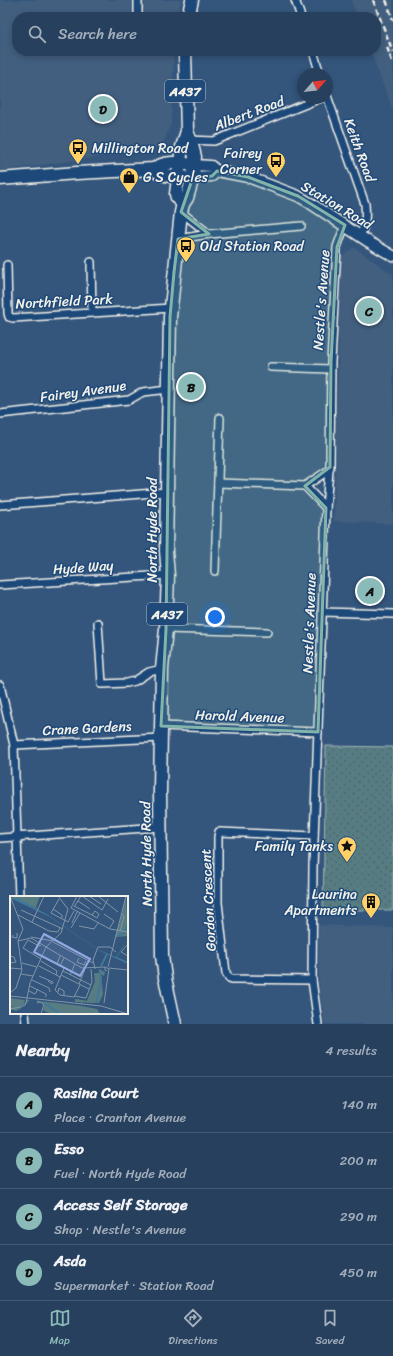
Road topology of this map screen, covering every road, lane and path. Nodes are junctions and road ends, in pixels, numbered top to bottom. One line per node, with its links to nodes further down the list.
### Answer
1 (138, 0): 4 (street)
2 (192, 0): 5 (main road)
3 (295, 0): 6 (street)
4 (138, 12)
5 (189, 12)
6 (299, 12)
7 (184, 56): 12 (main road, North Hyde Road / A437)
8 (314, 56): 9 (street)
9 (318, 68)
10 (306, 104): 12 (street, Albert Road)
11 (330, 104): 24 (street, Keith Road)
12 (187, 137): 13 (main road, North Hyde Road / A437); 14 (main road, North Hyde Road / A437)
13 (179, 163): 14 (main road, Station Road); 15 (main road, Station Road); 17 (main road, North Hyde Road / A437)
14 (194, 165): 16 (street, Station Road); 18 (main road, North Hyde Road / A437)
15 (154, 169): 17 (main road, Station Road); 19 (main road, Station Road)
16 (217, 171): 18 (street, Station Road); 21 (street, Station Road)
17 (177, 177): 18 (main road, Station Road); 20 (main road, North Hyde Road / A437)
18 (193, 177): 20 (main road, North Hyde Road / A437)
19 (0, 179)
20 (182, 208): 23 (street); 25 (main road, North Hyde Road / A437)
21 (345, 225): 24 (street, Station Road); 32 (street, Nestle's Avenue)
22 (301, 226): 23 (street)
23 (209, 234): 25 (street)
24 (360, 236): 26 (street, Station Road)
25 (178, 239): 29 (main road, North Hyde Road / A437)
26 (393, 256)
27 (91, 262): 30 (street)
28 (7, 265): 30 (street, Northfield Park)
29 (171, 308): 30 (street, Northfield Park); 33 (main road, North Hyde Road / A437)
30 (92, 313)
31 (271, 367): 32 (street)
32 (330, 369): 36 (street, Nestle's Avenue)
33 (169, 389): 34 (street, Fairey Avenue); 39 (main road, North Hyde Road / A437)
34 (0, 414)
35 (220, 418): 37 (street)
36 (329, 470): 38 (street); 41 (street, Nestle's Avenue)
37 (218, 483): 38 (street); 42 (street)
38 (305, 486): 41 (street)
39 (167, 492): 40 (street); 43 (main road, North Hyde Road / A437)
40 (0, 505)
41 (326, 508): 45 (street, Nestle's Avenue)
42 (215, 571)
43 (168, 575): 44 (street, Hyde Way); 48 (main road, North Hyde Road / A437)
44 (0, 585)
45 (322, 612): 46 (street); 53 (street, Nestle's Avenue)
46 (393, 614)
47 (98, 624): 50 (street)
48 (166, 629): 49 (street); 50 (main road, North Hyde Road / A437)
49 (267, 632)
50 (162, 669): 52 (main road, North Hyde Road / A437)
51 (0, 685): 54 (street)
52 (161, 732): 53 (street, Harold Avenue); 54 (street, Crane Gardens); 55 (main road, North Hyde Road / A437)
53 (318, 732): 56 (street, Nestle's Avenue)
54 (14, 745): 57 (street)
55 (160, 827): 57 (street); 61 (main road, North Hyde Road / A437)
56 (314, 836): 60 (street, Nestle's Avenue); 60 (street, Gordon Crescent)
57 (18, 837): 58 (street); 59 (street)
58 (0, 838)
59 (19, 896)
60 (312, 980): 62 (street, Nestle's Avenue)
61 (175, 1024)
62 (318, 1024)

